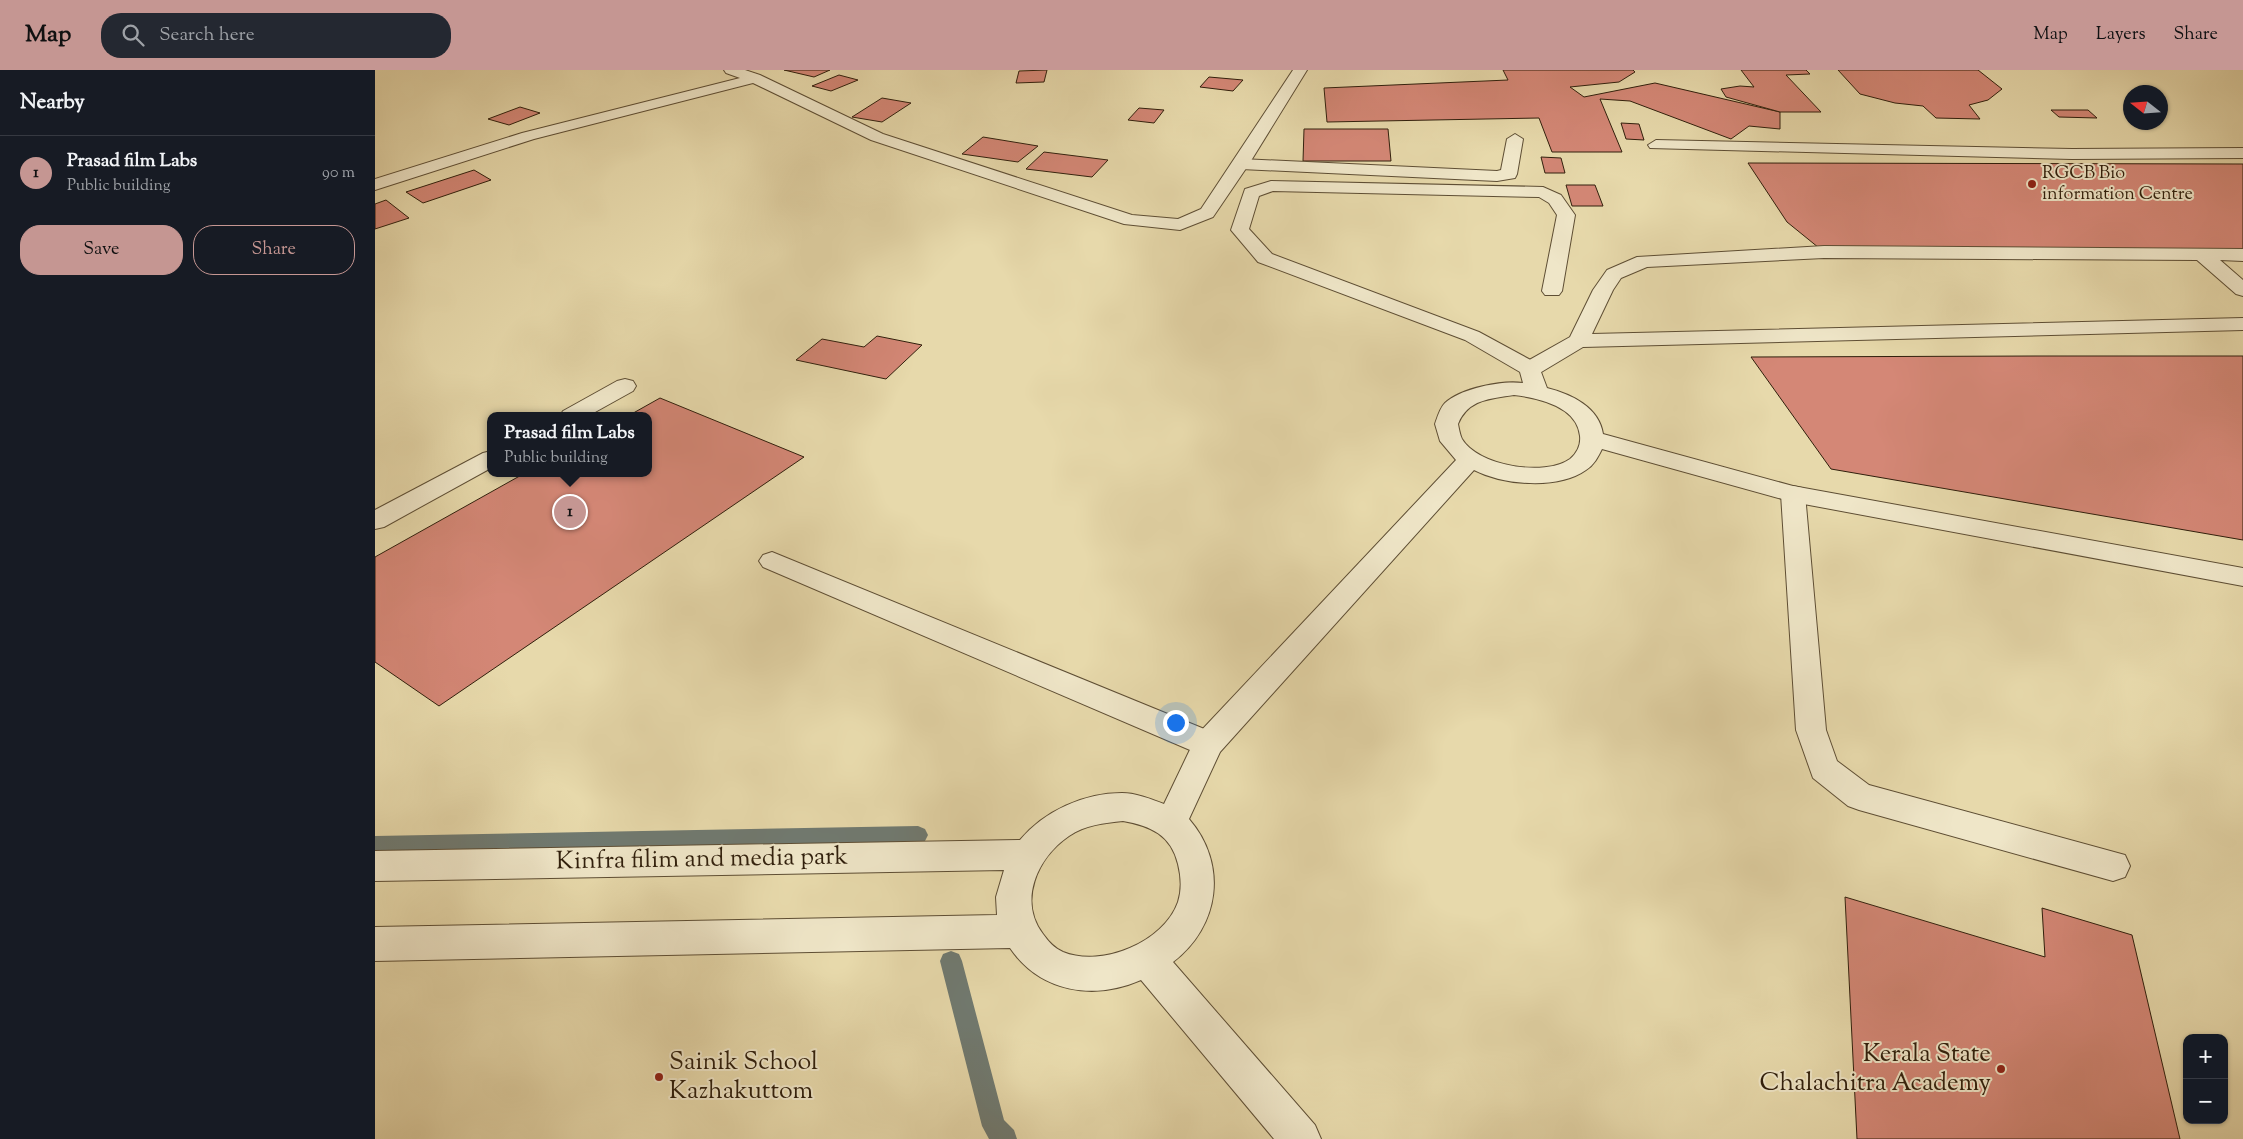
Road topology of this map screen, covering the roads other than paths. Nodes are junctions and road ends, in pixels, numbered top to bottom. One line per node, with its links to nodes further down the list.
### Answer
1 (731, 70): 3 (street)
2 (1300, 70): 7 (street)
3 (755, 78): 7 (street); 8 (street)
4 (1515, 139): 7 (street)
5 (1656, 145): 6 (street)
6 (2243, 153)
7 (1241, 164)
8 (375, 185)
9 (2202, 255): 10 (street); 11 (street); 14 (street)
10 (2243, 255)
11 (2243, 290)
12 (1552, 292): 15 (street)
13 (2243, 324): 14 (street)
14 (1579, 341): 15 (street)
15 (1530, 369): 17 (street)
16 (625, 386): 18 (street)
17 (1537, 391): 19 (street); 21 (street)
18 (578, 412)
19 (1594, 439): 21 (street); 22 (street)
20 (487, 460): 23 (street)
21 (1469, 461): 26 (street)
22 (1793, 494): 25 (street); 30 (street)
23 (375, 521)
24 (772, 561): 26 (street)
25 (2243, 577)
26 (1208, 744): 27 (street)
27 (1171, 823): 28 (street); 33 (street)
28 (1028, 855): 29 (street, Kinfra filim and media park); 31 (street)
29 (375, 866)
30 (2113, 866)
31 (1019, 931): 32 (street); 33 (street)
32 (375, 944)
33 (1148, 960): 34 (street)
34 (1301, 1139)

